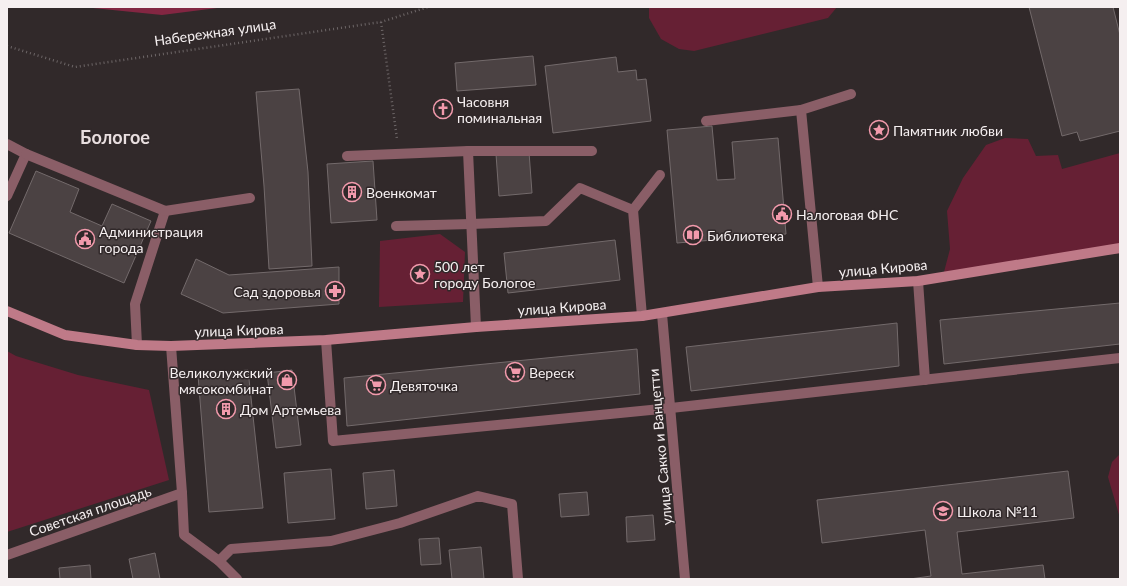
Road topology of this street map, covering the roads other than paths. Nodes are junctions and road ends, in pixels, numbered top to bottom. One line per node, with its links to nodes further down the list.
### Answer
1 (851, 94): 2 (street)
2 (801, 110): 3 (street); 18 (street)
3 (706, 121)
4 (7, 144): 7 (street)
5 (468, 151): 6 (street); 8 (street); 14 (street)
6 (592, 151)
7 (26, 154): 10 (street); 13 (street)
8 (347, 156)
9 (660, 175): 12 (street)
10 (7, 196)
11 (250, 198): 13 (street)
12 (633, 210): 14 (street); 21 (street)
13 (165, 211): 24 (street)
14 (471, 224): 15 (street); 22 (street)
15 (396, 226)
16 (1120, 248): 17 (main road, улица Кирова)
17 (918, 281): 18 (main road, улица Кирова); 27 (street)
18 (818, 287): 20 (main road, улица Кирова)
19 (7, 311): 24 (main road, улица Кирова)
20 (662, 314): 21 (main road, улица Кирова); 28 (street, улица Сакко и Ванцетти)
21 (642, 316): 22 (main road, улица Кирова)
22 (476, 327): 23 (main road, улица Кирова)
23 (326, 340): 25 (main road, улица Кирова); 28 (street)
24 (137, 345): 25 (main road, улица Кирова)
25 (171, 346): 29 (street)
26 (1120, 358): 27 (street)
27 (925, 380): 28 (street)
28 (671, 408): 34 (street, улица Сакко и Ванцетти)
29 (182, 493): 30 (street, Советская площадь); 31 (street)
30 (7, 555)
31 (219, 561): 32 (street); 33 (street)
32 (237, 579)
33 (518, 579)
34 (685, 579)

